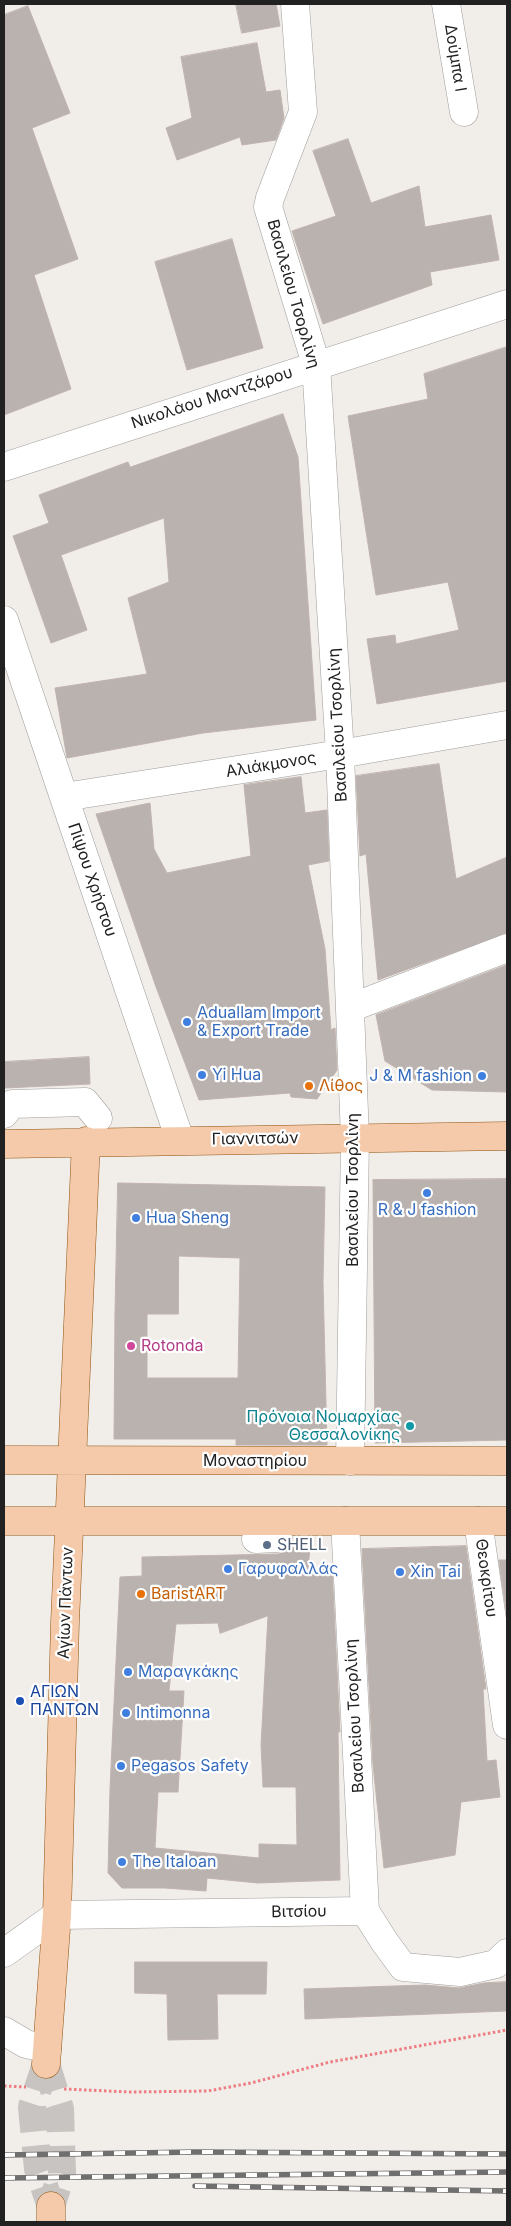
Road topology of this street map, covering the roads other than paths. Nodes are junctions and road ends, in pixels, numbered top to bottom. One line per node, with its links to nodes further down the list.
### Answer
1 (294, 4): 5 (street, Βασιλείου Τσορλίνη)
2 (446, 4): 3 (street, Δούμπα Ι)
3 (464, 112)
4 (507, 304): 5 (street, Νικολάου Μαντζάρου)
5 (316, 364): 6 (street, Νικολάου Μαντζάρου); 9 (street, Βασιλείου Τσορλίνη)
6 (4, 467)
7 (4, 620): 10 (street, Πίψου Χρήστου)
8 (507, 725): 9 (street, Αλιάκμονος)
9 (340, 754): 10 (street, Αλιάκμονος); 12 (street, Βασιλείου Τσορλίνη)
10 (64, 797): 17 (street, Πίψου Χρήστου)
11 (507, 948): 12 (street)
12 (350, 1008): 16 (street, Βασιλείου Τσορλίνη)
13 (4, 1114): 14 (street)
14 (92, 1130): 17 (main road, Γιαννιτσών); 18 (main road, Γιαννιτσών); 20 (main road, Αγίων Πάντων)
15 (507, 1136): 16 (main road, Γιαννιτσών)
16 (355, 1138): 17 (main road, Γιαννιτσών); 21 (street, Βασιλείου Τσορλίνη)
17 (180, 1140)
18 (4, 1144)
19 (4, 1460): 20 (main road, Μοναστηρίου)
20 (72, 1461): 21 (main road, Μοναστηρίου); 24 (main road, Αγίων Πάντων)
21 (350, 1461): 22 (main road, Μοναστηρίου)
22 (507, 1461)
23 (4, 1521): 24 (main road)
24 (70, 1521): 25 (main road); 30 (main road, Αγίων Πάντων)
25 (345, 1521): 26 (main road); 29 (street, Βασιλείου Τσορλίνη)
26 (478, 1521): 27 (main road); 28 (street, Θεοκρίτου)
27 (507, 1521)
28 (507, 1725)
29 (365, 1911): 30 (street, Βιτσίου); 32 (street)
30 (57, 1915): 31 (street); 34 (main road, Αγίων Πάντων)
31 (4, 1953)
32 (507, 1953)
33 (4, 2030): 34 (street)
34 (42, 2067)

